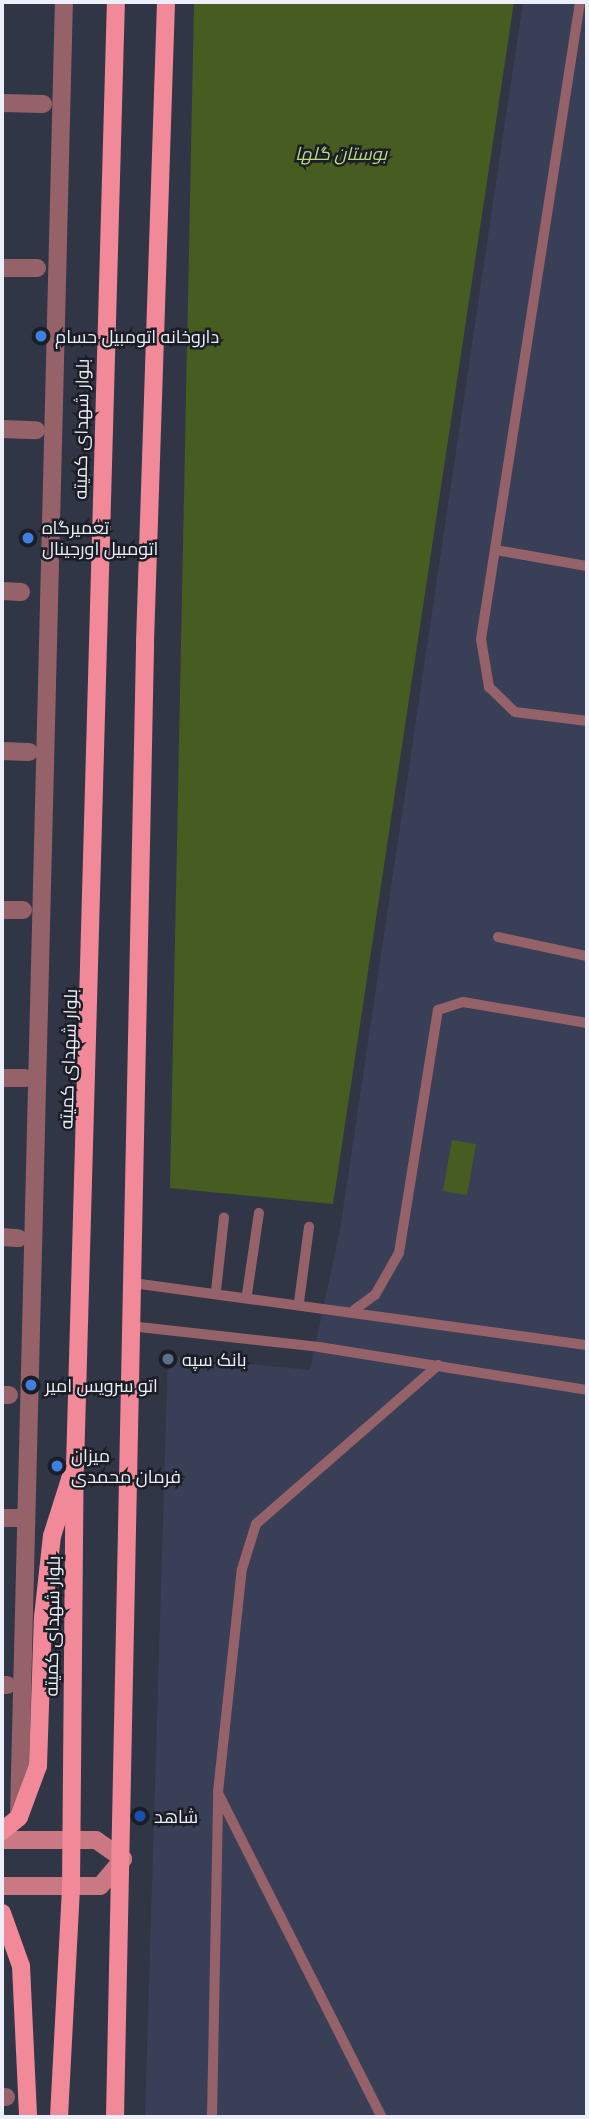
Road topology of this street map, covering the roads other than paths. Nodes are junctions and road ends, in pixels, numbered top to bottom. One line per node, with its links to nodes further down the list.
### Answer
1 (64, 2): 39 (street)
2 (116, 2): 37 (main road, بلوار شهدای کمیته)
3 (166, 2): 28 (main road)
4 (580, 2): 11 (lane)
5 (2, 103): 6 (street)
6 (43, 104)
7 (2, 268): 8 (street)
8 (37, 268)
9 (2, 429): 10 (street)
10 (36, 429)
11 (496, 550): 12 (lane); 15 (lane)
12 (587, 566)
13 (2, 591): 14 (street)
14 (21, 593)
15 (587, 721)
16 (2, 751): 17 (street)
17 (29, 752)
18 (2, 910): 19 (street)
19 (23, 910)
20 (498, 937): 21 (lane)
21 (587, 956)
22 (587, 1023): 32 (lane)
23 (2, 1078): 24 (street)
24 (25, 1078)
25 (258, 1213): 30 (lane)
26 (224, 1217): 29 (lane)
27 (309, 1227): 31 (lane)
28 (133, 1283): 29 (lane); 33 (main road)
29 (216, 1291): 30 (lane)
30 (247, 1294): 31 (lane)
31 (299, 1302): 32 (lane)
32 (354, 1310): 34 (lane)
33 (130, 1326): 35 (lane); 45 (main road)
34 (587, 1345)
35 (438, 1365): 36 (lane); 40 (lane)
36 (587, 1390)
37 (75, 1466): 41 (main road); 44 (main road, بلوار شهدای کمیته)
38 (2, 1518): 39 (street)
39 (26, 1518): 41 (street)
40 (218, 1792): 52 (lane); 53 (lane)
41 (19, 1817): 42 (main road)
42 (2, 1831)
43 (2, 1840): 44 (main road)
44 (71, 1840): 45 (main road); 47 (main road, بلوار شهدای کمیته)
45 (123, 1859): 47 (main road); 51 (main road)
46 (2, 1885): 47 (main road)
47 (71, 1886): 50 (main road, بلوار شهدای کمیته)
48 (2, 1913): 49 (main road)
49 (28, 2117)
50 (59, 2117)
51 (115, 2117)
52 (212, 2117)
53 (382, 2117)

